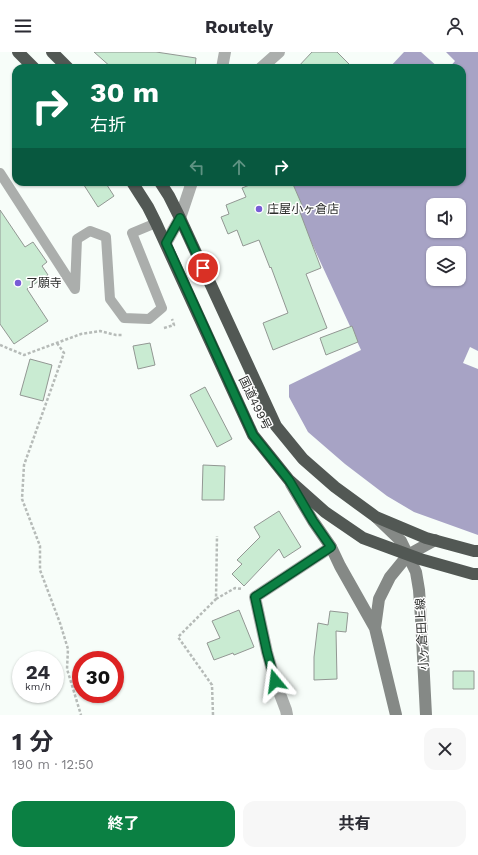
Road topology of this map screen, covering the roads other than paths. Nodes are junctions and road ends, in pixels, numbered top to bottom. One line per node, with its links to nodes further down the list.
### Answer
1 (18, 52): 5 (highway)
2 (52, 52): 6 (highway)
3 (225, 52): 7 (street)
4 (279, 52): 8 (street)
5 (30, 64)
6 (64, 64)
7 (223, 64)
8 (266, 64)
9 (0, 172): 14 (lane)
10 (135, 186): 14 (highway, 国道499号)
11 (163, 186): 13 (highway, 国道499号)
12 (191, 186): 13 (street)
13 (180, 218): 15 (street); 17 (highway, 国道499号)
14 (156, 223): 15 (highway, 国道499号)
15 (166, 243): 16 (highway, 国道499号)
16 (289, 480): 19 (main road); 21 (highway, 国道499号)
17 (376, 517): 18 (highway, 国道499号); 21 (main road, 小ヶ倉田上線)
18 (435, 540): 20 (highway, 国道499号); 21 (main road)
19 (331, 547): 23 (main road); 24 (street)
20 (478, 551)
21 (408, 555): 22 (highway, 国道499号); 23 (main road); 26 (main road, 小ヶ倉田上線)
22 (478, 574)
23 (375, 628): 25 (main road)
24 (287, 715)
25 (396, 715)
26 (426, 715)

